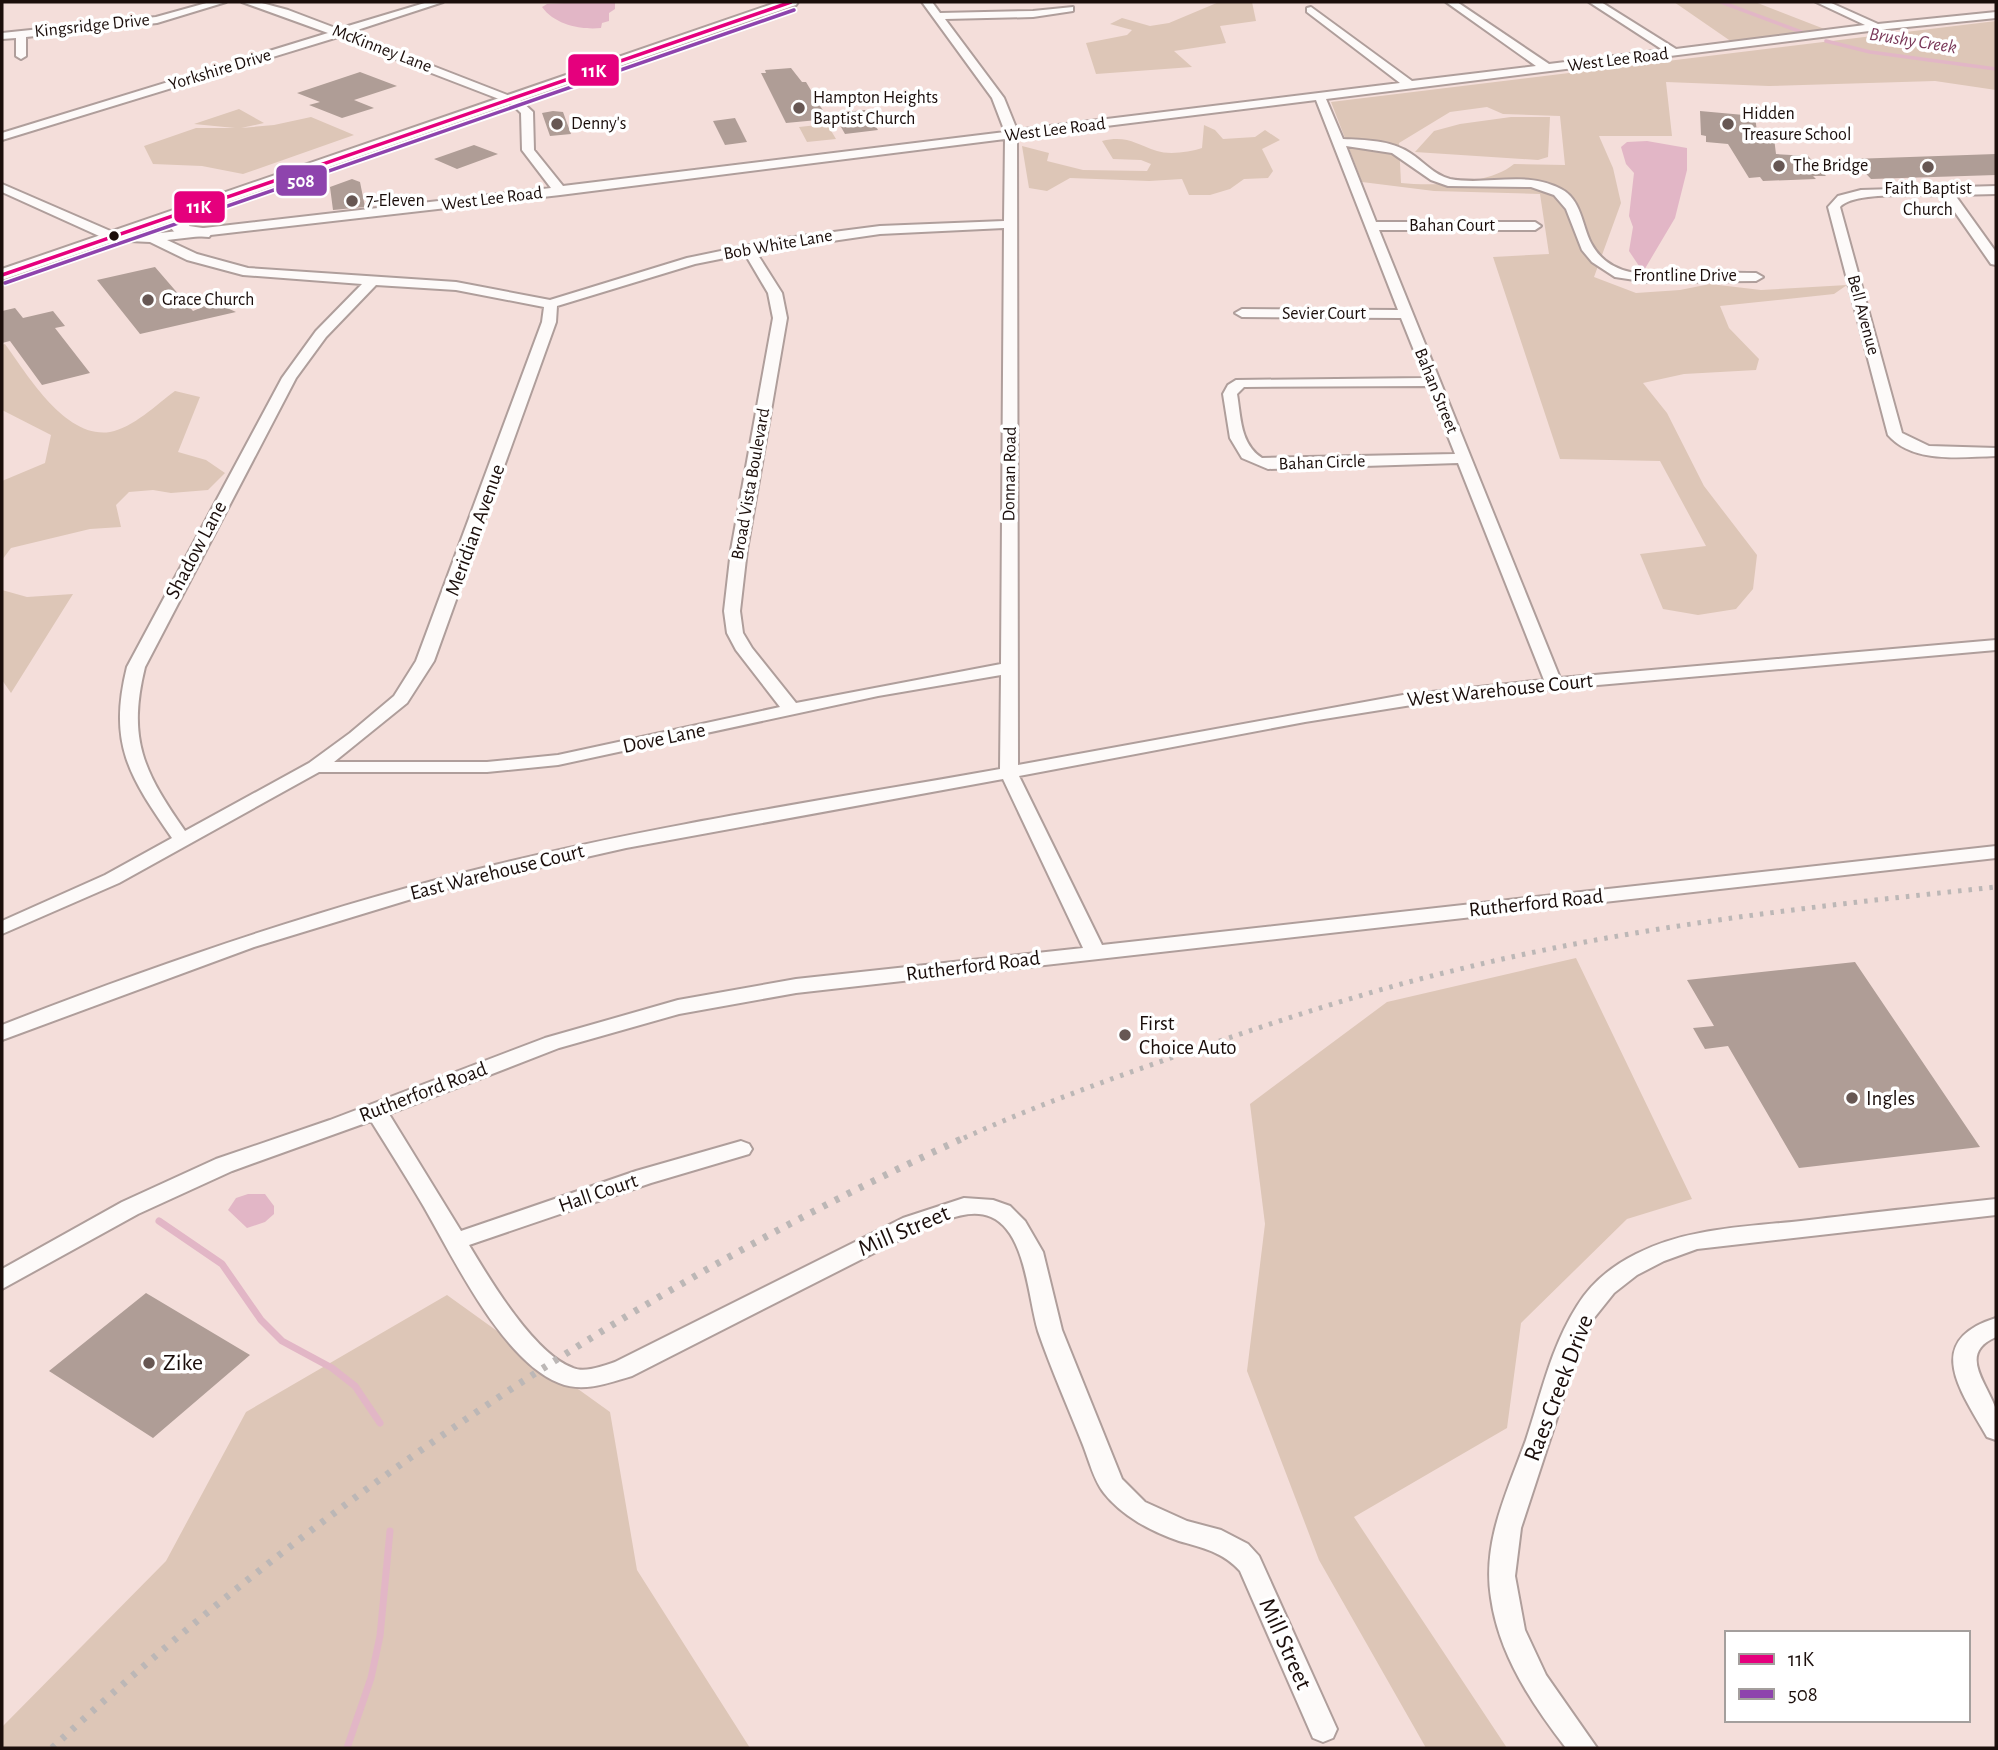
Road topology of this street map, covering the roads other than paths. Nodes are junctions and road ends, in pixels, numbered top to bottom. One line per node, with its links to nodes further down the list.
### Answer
1 (221, 2): 15 (street, Kingsridge Drive)
2 (247, 2): 14 (street, McKinney Lane)
3 (438, 2): 14 (street, Yorkshire Drive)
4 (791, 2): 22 (main road)
5 (927, 2): 12 (street, Donnan Road)
6 (1451, 2): 19 (street)
7 (1594, 2): 17 (street)
8 (1821, 2): 13 (street)
9 (1069, 9): 12 (street)
10 (1311, 10): 20 (street)
11 (1996, 15): 13 (street, West Lee Road)
12 (938, 16): 23 (street, Donnan Road)
13 (1877, 27): 17 (street, West Lee Road)
14 (339, 33): 22 (street, McKinney Lane); 24 (street, Yorkshire Drive)
15 (21, 34): 16 (street, Kingsridge Drive); 18 (street)
16 (2, 36)
17 (1675, 53): 19 (street, West Lee Road)
18 (21, 56)
19 (1548, 69): 20 (street, West Lee Road)
20 (1411, 86): 21 (street, West Lee Road)
21 (1320, 97): 23 (street, West Lee Road); 25 (street, Bahan Street)
22 (513, 100): 28 (street); 30 (main road)
23 (1011, 135): 28 (street, West Lee Road); 31 (street, Donnan Road)
24 (2, 137)
25 (1336, 142): 32 (street, Bahan Street); 40 (street, Frontline Drive)
26 (2, 188): 35 (street)
27 (1996, 190): 29 (street)
28 (560, 191): 34 (street, West Lee Road)
29 (1947, 192): 38 (street); 46 (street, Bell Avenue)
30 (187, 211): 34 (main road); 35 (main road)
31 (1012, 224): 37 (street, Bob White Lane); 49 (street, Donnan Road)
32 (1370, 226): 33 (street, Bahan Court); 44 (street, Bahan Street)
33 (1535, 226)
34 (203, 233): 36 (street, West Lee Road)
35 (113, 237): 36 (street, West Lee Road); 39 (main road)
36 (152, 238): 41 (street)
37 (748, 249): 42 (street, Bob White Lane); 51 (street, Broad Vista Boulevard)
38 (1996, 261)
39 (2, 275)
40 (1756, 276)
41 (372, 281): 42 (street); 54 (street, Shadow Lane)
42 (551, 303): 52 (street, Meridian Avenue)
43 (1242, 313): 44 (street, Sevier Court)
44 (1405, 314): 45 (street, Bahan Street)
45 (1433, 382): 47 (street, Bahan Street); 47 (street, Bahan Circle)
46 (1996, 452)
47 (1463, 458): 50 (street, Bahan Street)
48 (1996, 645): 50 (street, West Warehouse Court)
49 (1009, 668): 51 (street, Dove Lane); 53 (street, Donnan Road)
50 (1554, 684): 53 (street, West Warehouse Court)
51 (792, 710): 52 (street, Dove Lane)
52 (315, 767): 54 (street, Meridian Avenue)
53 (1009, 773): 57 (street, Donnan Road); 58 (street, East Warehouse Court)
54 (183, 841): 56 (street, Meridian Avenue)
55 (1996, 852): 57 (street, Rutherford Road)
56 (2, 928)
57 (1096, 952): 59 (street, Rutherford Road)
58 (2, 1033)
59 (376, 1110): 62 (street, Mill Street); 63 (street, Rutherford Road)
60 (741, 1149): 62 (street, Hall Court)
61 (1996, 1207): 67 (street, Raes Creek Drive)
62 (456, 1241): 66 (street, Mill Street)
63 (2, 1280)
64 (1996, 1327): 65 (street)
65 (1996, 1430)
66 (1323, 1729)
67 (1583, 1748)

